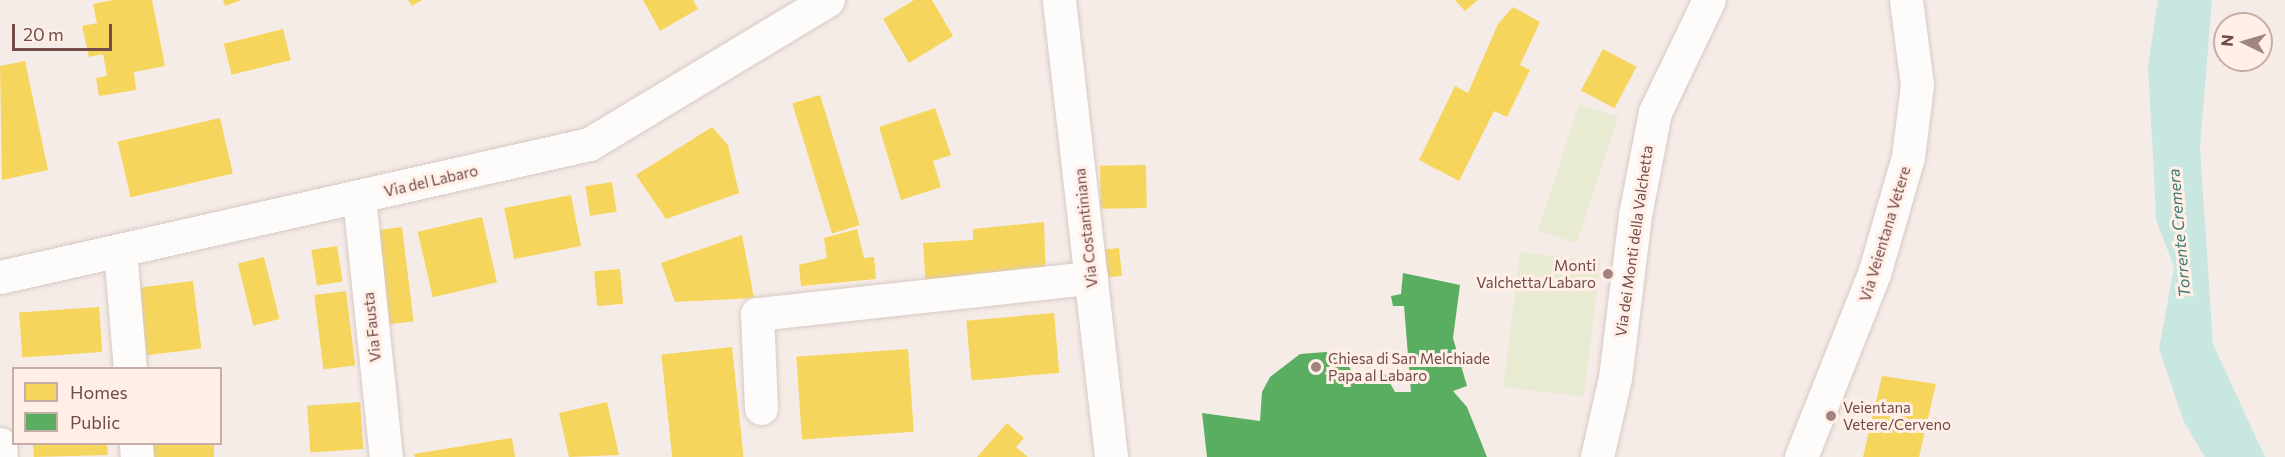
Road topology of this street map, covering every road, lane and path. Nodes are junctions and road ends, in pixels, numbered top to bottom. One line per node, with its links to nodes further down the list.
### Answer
1 (828, 0): 5 (street, Via del Labaro)
2 (1059, 0): 8 (street, Via Costantiniana)
3 (1708, 0): 15 (street, Via dei Monti della Valchetta)
4 (1906, 0): 16 (street, Via Veientana Vetere)
5 (359, 197): 6 (street, Via del Labaro); 13 (street, Via Fausta)
6 (120, 250): 7 (street, Via del Labaro); 9 (street)
7 (0, 277)
8 (1091, 278): 10 (street); 14 (street, Via Costantiniana)
9 (130, 367)
10 (761, 408)
11 (0, 444): 12 (street)
12 (1, 457)
13 (386, 457)
14 (1111, 457)
15 (1597, 457)
16 (1801, 457)

